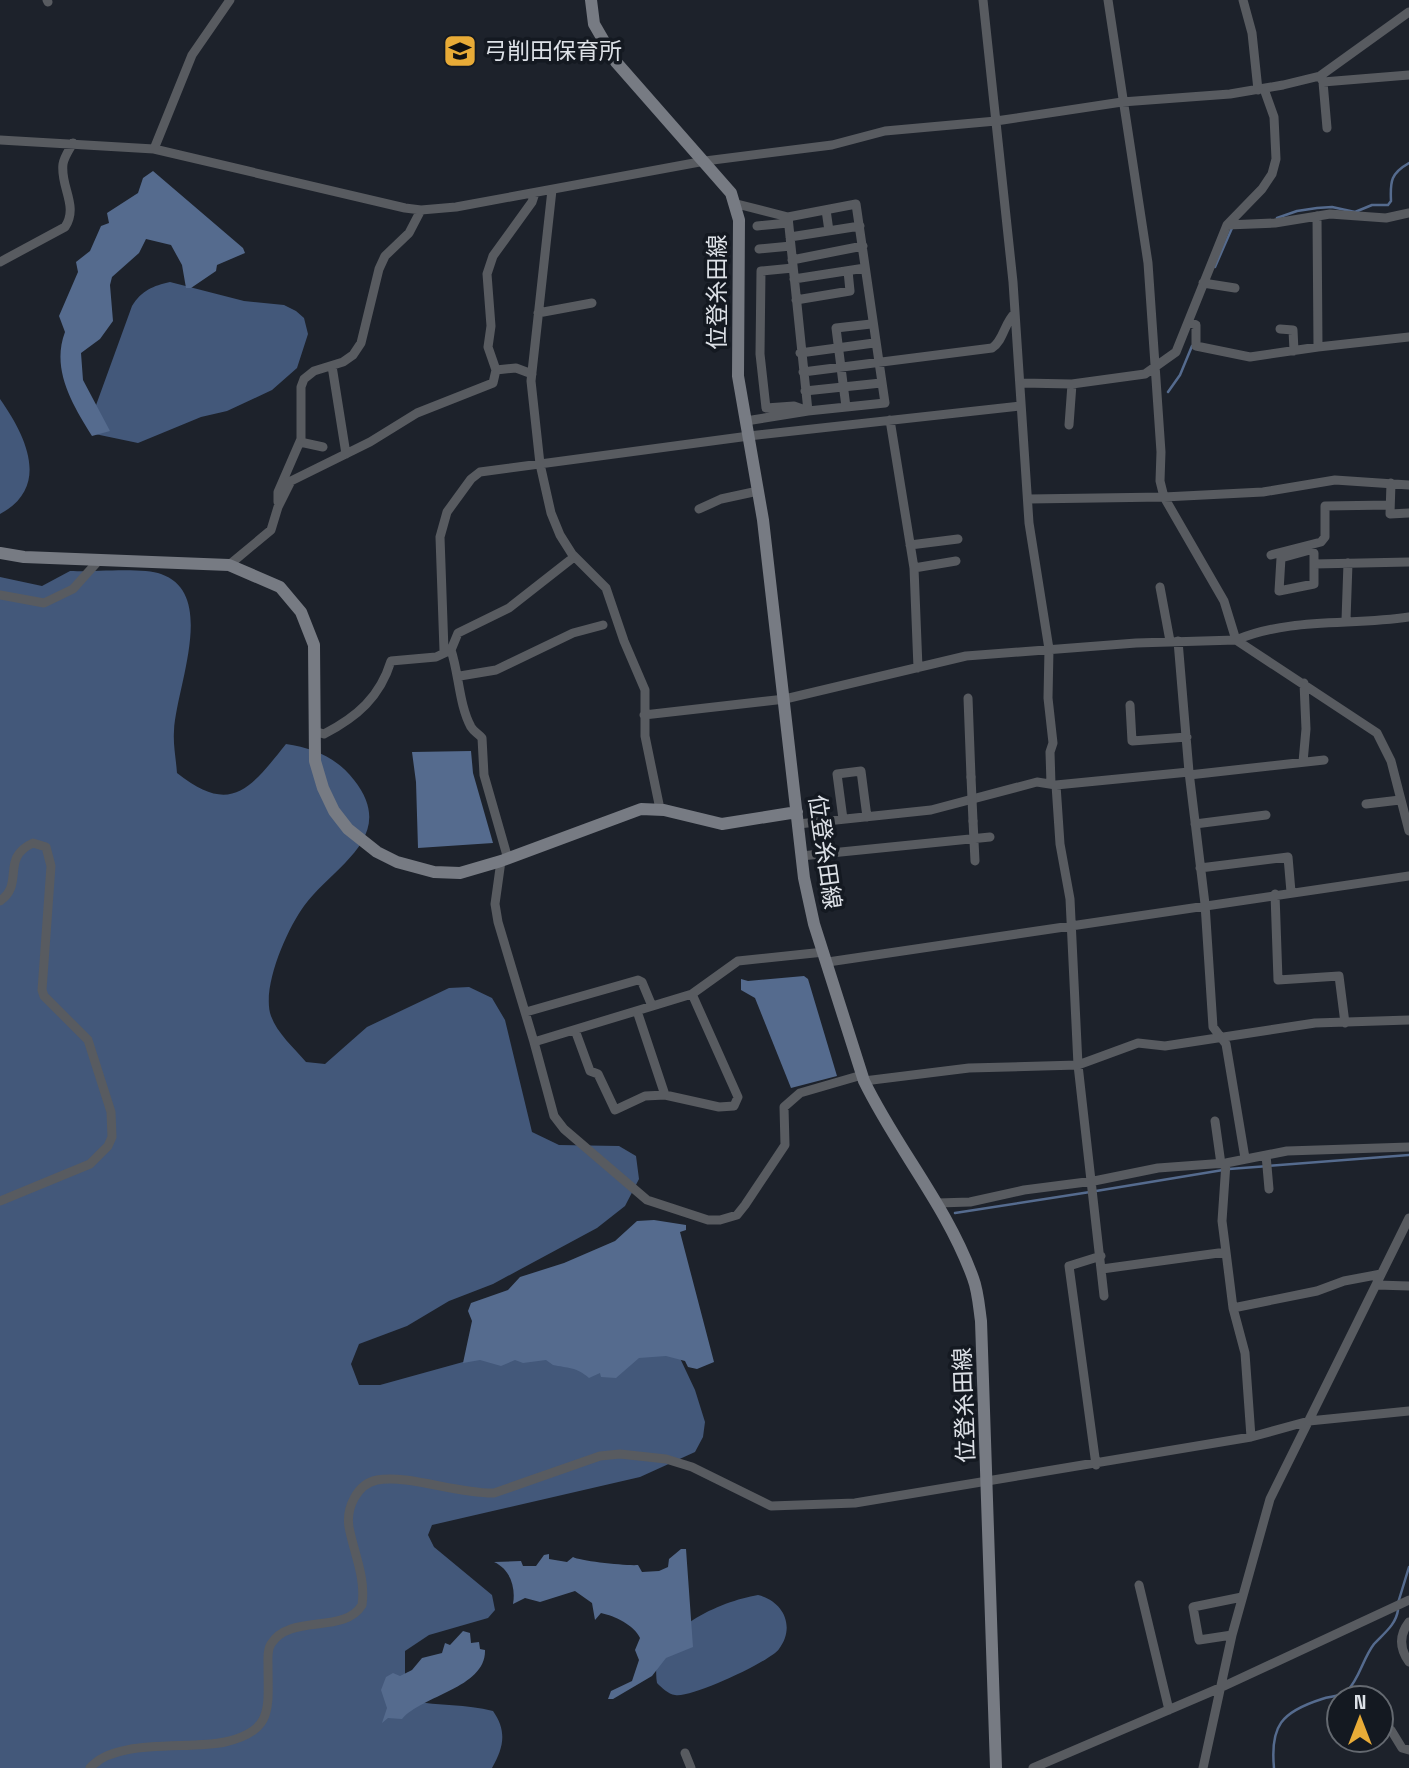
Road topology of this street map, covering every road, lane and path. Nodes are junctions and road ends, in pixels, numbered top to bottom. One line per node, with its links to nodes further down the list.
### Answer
1 (230, 0): 15 (street)
2 (591, 0): 16 (main road, 位登糸田線)
3 (983, 0): 11 (street)
4 (1108, 0): 10 (street)
5 (1243, 0): 9 (street)
6 (1409, 12): 8 (street)
7 (1409, 75): 8 (street)
8 (1322, 79): 9 (street); 12 (street)
9 (1261, 89): 10 (street); 25 (street)
10 (1122, 102): 11 (street); 55 (street)
11 (996, 121): 16 (street); 42 (street)
12 (1327, 128)
13 (0, 140): 14 (street)
14 (73, 143): 15 (street); 32 (street)
15 (154, 149): 20 (street)
16 (705, 161): 17 (street); 19 (main road, 位登糸田線)
17 (552, 190): 18 (street); 41 (street)
18 (535, 193): 20 (street); 56 (street)
19 (733, 203): 24 (street); 68 (main road, 位登糸田線)
20 (421, 210): 53 (street)
21 (826, 210): 24 (street); 27 (street); 28 (street)
22 (1409, 213): 23 (street)
23 (1317, 216): 25 (street); 48 (street)
24 (788, 220): 26 (street); 29 (street)
25 (1227, 225): 37 (street)
26 (757, 226)
27 (860, 226): 28 (street); 30 (street)
28 (829, 231): 29 (street)
29 (790, 241): 31 (street); 33 (street)
30 (863, 246): 33 (street); 34 (street)
31 (759, 249)
32 (0, 262)
33 (792, 264): 36 (street); 66 (street)
34 (865, 268): 35 (street); 44 (street)
35 (848, 271): 36 (street); 39 (street)
36 (794, 279): 39 (street)
37 (1202, 283): 38 (street); 43 (street)
38 (1235, 288)
39 (796, 300): 51 (street)
40 (592, 303): 41 (street)
41 (538, 313): 58 (street)
42 (1015, 313): 52 (street); 60 (street)
43 (1189, 322): 50 (street); 55 (street)
44 (871, 324): 47 (street); 49 (street)
45 (1280, 329): 50 (street)
46 (1409, 337): 48 (street)
47 (874, 343): 49 (street); 52 (street)
48 (1318, 347): 50 (street)
49 (838, 348): 51 (street); 54 (street)
50 (1294, 351)
51 (800, 353): 57 (street)
52 (878, 362): 54 (street); 59 (street)
53 (332, 366): 71 (street); 73 (street)
54 (841, 367): 57 (street); 62 (street)
55 (1156, 369): 61 (street); 78 (street)
56 (496, 370): 58 (street); 73 (street)
57 (803, 372): 63 (street)
58 (532, 374): 74 (street)
59 (881, 383): 62 (street); 65 (street)
60 (1022, 383): 61 (street); 64 (street)
61 (1072, 384): 69 (street)
62 (843, 387): 63 (street); 65 (street)
63 (805, 391): 66 (street)
64 (1021, 406): 67 (street); 79 (street)
65 (846, 407): 66 (street)
66 (808, 411): 68 (street)
67 (890, 420): 70 (street); 85 (street)
68 (746, 421): 70 (main road, 位登糸田線)
69 (1069, 425)
70 (749, 436): 74 (street); 77 (main road, 位登糸田線)
71 (300, 442): 72 (street); 81 (street)
72 (323, 447)
73 (346, 454): 81 (street)
74 (540, 464): 88 (street); 104 (street)
75 (1391, 483): 76 (street); 78 (street); 80 (street)
76 (1409, 485)
77 (758, 491): 82 (street); 109 (main road, 位登糸田線)
78 (1164, 498): 79 (street); 101 (street)
79 (1029, 499): 103 (street)
80 (1390, 505): 83 (street); 87 (street)
81 (278, 507): 94 (street)
82 (699, 509)
83 (1409, 513)
84 (958, 539): 85 (street)
85 (910, 545): 95 (street)
86 (0, 553): 89 (main road)
87 (1271, 555)
88 (574, 557): 104 (street); 111 (street)
89 (101, 559): 94 (main road); 97 (street)
90 (956, 561): 95 (street)
91 (1409, 562): 92 (street)
92 (1348, 563): 93 (street); 99 (street)
93 (1314, 564): 93 (street)
94 (229, 565): 112 (main road)
95 (914, 568): 105 (street)
96 (1160, 587): 102 (street)
97 (0, 595)
98 (1409, 617): 99 (street)
99 (1346, 620): 101 (street)
100 (603, 625): 106 (street)
101 (1236, 640): 102 (street); 107 (street)
102 (1174, 641): 103 (street); 113 (street)
103 (1049, 649): 105 (street); 117 (street)
104 (447, 650): 106 (street); 112 (street)
105 (918, 667): 109 (street)
106 (460, 676): 130 (street)
107 (1304, 683): 115 (street); 118 (street)
108 (968, 698): 128 (street, bridge)
109 (785, 699): 111 (street); 123 (main road, 位登糸田線)
110 (1130, 705): 113 (street)
111 (644, 715): 120 (street)
112 (314, 731): 130 (main road)
113 (1187, 737): 116 (street)
114 (1324, 760): 115 (street)
115 (1303, 762): 116 (street)
116 (1189, 774): 117 (street); 125 (street)
117 (1053, 785): 122 (street); 138 (street)
118 (1400, 800): 119 (street); 126 (street)
119 (1366, 804)
120 (660, 809): 123 (main road); 130 (main road)
121 (1266, 815): 125 (street)
122 (867, 817): 124 (street); 124 (street)
123 (797, 818): 124 (street); 129 (main road, 位登糸田線)
124 (843, 819)
125 (1195, 824): 132 (street)
126 (1409, 831)
127 (990, 837): 128 (street)
128 (974, 839): 129 (street); 131 (street)
129 (801, 856): 139 (main road, 位登糸田線)
130 (505, 860): 143 (street)
131 (975, 860)
132 (1200, 868): 134 (street); 137 (street)
133 (1409, 876): 134 (street)
134 (1291, 892): 135 (street)
135 (1275, 894): 137 (street); 145 (street)
136 (0, 901): 159 (street)
137 (1205, 904): 138 (street); 147 (street)
138 (1072, 925): 139 (street); 149 (street)
139 (826, 957): 140 (street); 150 (main road, 位登糸田線)
140 (692, 994): 141 (street); 151 (street)
141 (652, 1006): 142 (street); 143 (street)
142 (637, 1011): 146 (street); 151 (street)
143 (526, 1013): 148 (street)
144 (1409, 1020): 145 (street)
145 (1345, 1023): 147 (street)
146 (575, 1030): 148 (street); 151 (street)
147 (1219, 1037): 149 (street); 155 (street)
148 (534, 1042): 150 (street)
149 (1079, 1065): 150 (street); 157 (street)
150 (863, 1078): 160 (main road, 位登糸田線)
151 (665, 1095)
152 (1215, 1121): 156 (street)
153 (1409, 1147): 154 (street)
154 (1266, 1155): 155 (street); 158 (street)
155 (1245, 1158): 156 (street)
156 (1224, 1164): 157 (street); 162 (street)
157 (1094, 1181): 160 (street); 163 (street)
158 (1269, 1189)
159 (0, 1201)
160 (939, 1203): 174 (main road, 位登糸田線)
161 (1409, 1218): 165 (street)
162 (1226, 1252): 164 (street); 169 (street)
163 (1101, 1256): 164 (street); 173 (street)
164 (1102, 1269): 168 (street)
165 (1381, 1274): 166 (street); 169 (street)
166 (1377, 1284): 167 (street); 171 (street)
167 (1409, 1286)
168 (1104, 1296)
169 (1233, 1308): 172 (street)
170 (1409, 1411): 171 (street)
171 (1309, 1421): 172 (street); 176 (street)
172 (1251, 1437): 173 (street)
173 (1096, 1465): 174 (street)
174 (988, 1482): 186 (street); 188 (main road, 位登糸田線)
175 (1139, 1585): 182 (street)
176 (1242, 1597): 179 (street); 179 (street)
177 (1409, 1602): 181 (street)
178 (1409, 1622): 180 (street)
179 (1232, 1635): 181 (street)
180 (1409, 1662)
181 (1222, 1687): 182 (street); 190 (street)
182 (1169, 1710): 189 (street)
183 (1395, 1737): 184 (street)
184 (1409, 1750)
185 (685, 1754): 187 (street)
186 (90, 1768)
187 (691, 1768)
188 (996, 1768)
189 (1033, 1768)
190 (1203, 1768)

